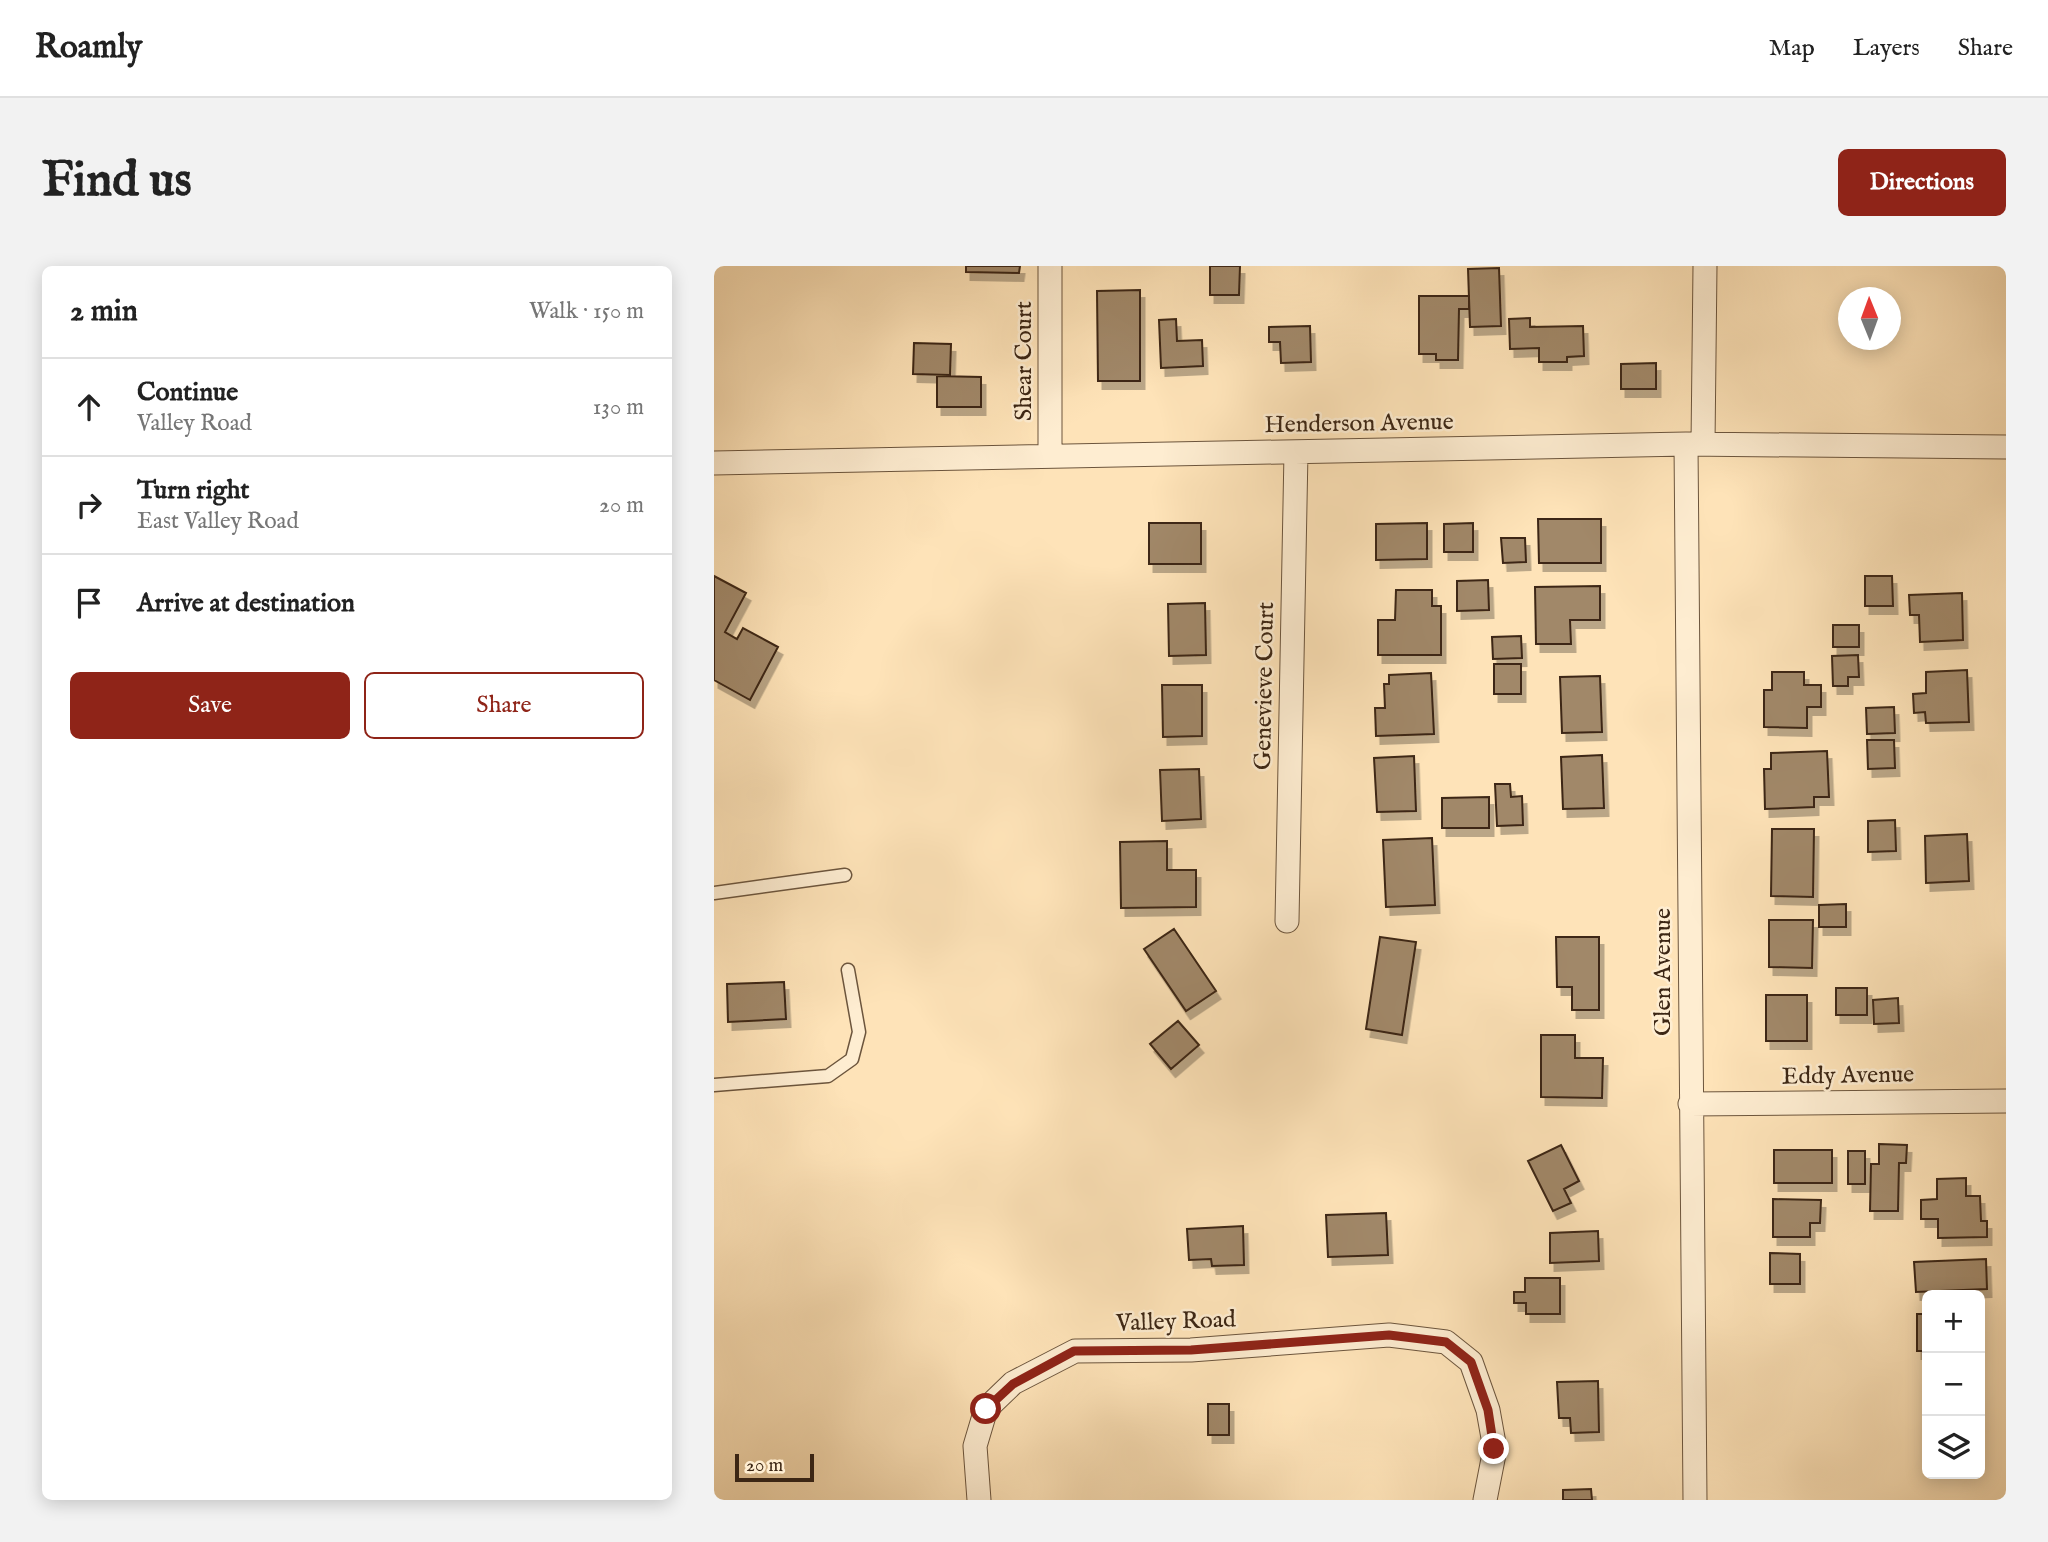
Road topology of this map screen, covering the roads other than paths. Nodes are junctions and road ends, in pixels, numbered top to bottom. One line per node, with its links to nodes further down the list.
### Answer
1 (1050, 266): 6 (street, Shear Court)
2 (1705, 266): 3 (street, Glen Avenue)
3 (1695, 444): 4 (street, Henderson Avenue); 5 (street, Henderson Avenue); 14 (street, Glen Avenue)
4 (2006, 447)
5 (1296, 452): 6 (street, Henderson Avenue); 10 (street, Genevieve Court)
6 (1050, 456): 7 (street, Henderson Avenue)
7 (714, 463)
8 (845, 875): 9 (lane)
9 (714, 893)
10 (1287, 921)
11 (848, 970): 12 (lane)
12 (714, 1086)
13 (2006, 1101): 14 (street, Eddy Avenue)
14 (1690, 1104): 17 (street, Glen Avenue)
15 (979, 1500): 16 (street, Valley Road)
16 (1485, 1500)
17 (1695, 1500)

